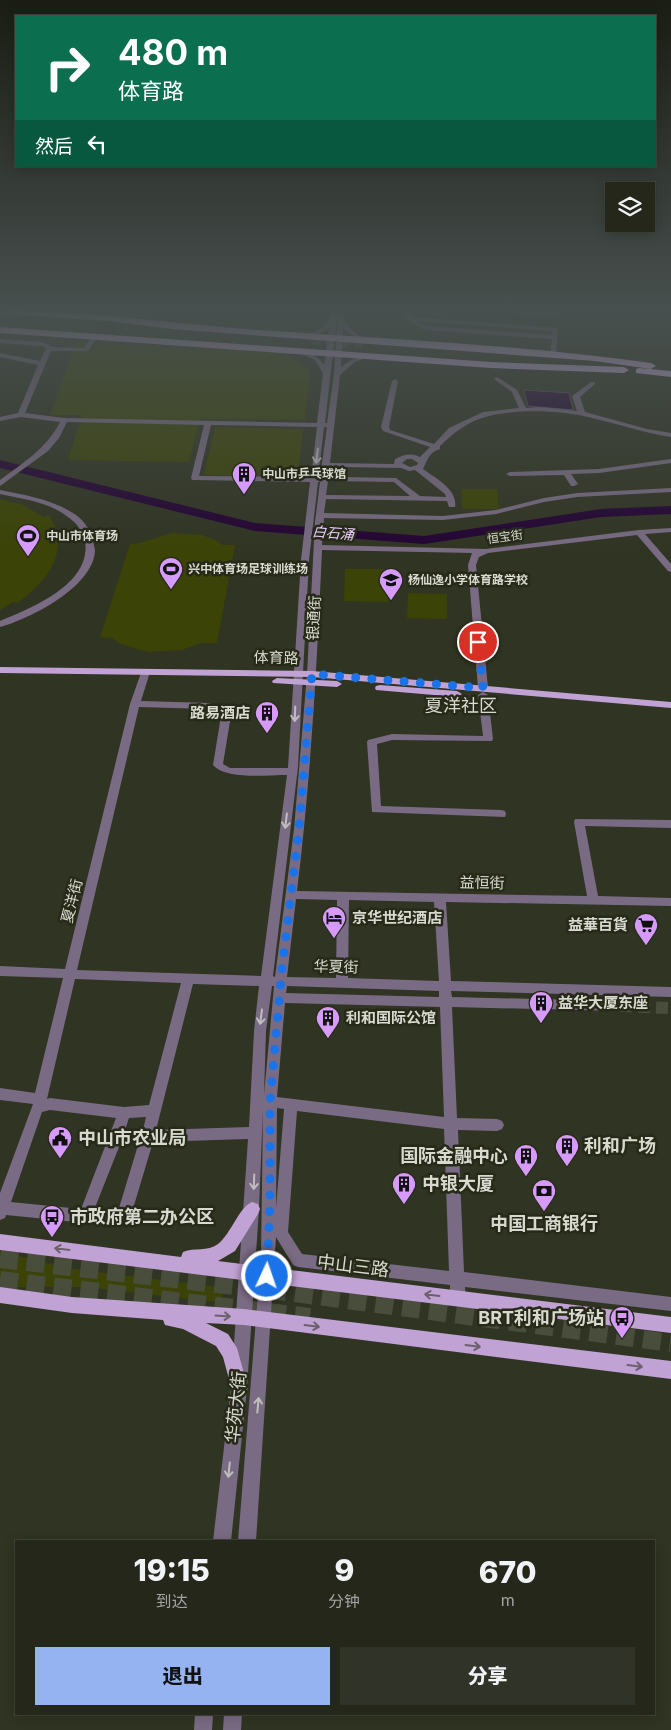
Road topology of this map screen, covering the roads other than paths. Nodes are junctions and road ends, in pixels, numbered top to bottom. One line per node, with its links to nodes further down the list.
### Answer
1 (31, 392): 9 (street)
2 (324, 392): 13 (street)
3 (335, 392): 14 (street)
4 (393, 392): 16 (street)
5 (516, 392): 7 (street)
6 (582, 392): 8 (street)
7 (523, 410): 8 (street); 16 (street)
8 (582, 414): 15 (street)
9 (21, 415): 10 (street); 11 (street)
10 (0, 419)
11 (64, 420): 12 (street); 27 (street)
12 (208, 423): 13 (street); 25 (street)
13 (320, 425): 14 (street); 25 (street, one-way to 25)
14 (330, 425): 19 (street)
15 (671, 435)
16 (437, 447): 17 (street)
17 (421, 460): 20 (street); 22 (street)
18 (671, 461): 23 (street)
19 (325, 462): 20 (street); 21 (street); 26 (street)
20 (400, 463): 21 (street); 22 (street)
21 (338, 466): 32 (street)
22 (417, 468): 33 (street)
23 (566, 472): 24 (street); 28 (street)
24 (510, 474)
25 (314, 480): 26 (street); 38 (street)
26 (323, 480): 31 (street)
27 (0, 484)
28 (574, 484)
29 (671, 490): 34 (street)
30 (0, 492): 41 (street)
31 (322, 497): 32 (street); 35 (street)
32 (419, 499): 33 (street)
33 (451, 500): 34 (street)
34 (455, 516): 35 (street)
35 (320, 518): 38 (street)
36 (671, 530): 37 (street, 恒宝街)
37 (639, 532): 39 (street, 恒宝街); 40 (street)
38 (314, 545): 39 (street); 45 (street); 46 (street, 银通街)
39 (487, 551): 47 (street, 恒宝街)
40 (671, 569)
41 (0, 624)
42 (0, 670): 43 (main road, 体育路)
43 (144, 674): 44 (main road, 体育路); 45 (main road, 体育路); 48 (street, 夏洋街)
44 (0, 675)
45 (297, 678): 46 (main road, 体育路); 51 (street, one-way to 51)
46 (312, 678): 47 (main road, 体育路); 54 (street, 银通街)
47 (483, 691): 49 (main road, 体育路); 50 (main road, 体育路); 52 (street)
48 (135, 704): 51 (street); 60 (street, 夏洋街)
49 (671, 705)
50 (671, 711)
51 (292, 772): 62 (street, one-way to 62)
52 (501, 814)
53 (671, 824): 57 (street)
54 (292, 895): 55 (street, 益恒街); 63 (street, 银通街)
55 (343, 896): 56 (street, 益恒街); 64 (street)
56 (440, 897): 57 (street, 益恒街); 65 (street)
57 (593, 900): 58 (street, 益恒街)
58 (671, 902)
59 (0, 971): 60 (street, 华夏街)
60 (70, 974): 61 (street, 华夏街); 70 (street, 夏洋街)
61 (188, 979): 62 (street, 华夏街); 73 (street)
62 (266, 981): 63 (street, 华夏街); 71 (street, one-way to 71)
63 (282, 981): 64 (street, 华夏街); 67 (street, 银通街)
64 (342, 983): 65 (street, 华夏街)
65 (446, 986): 66 (street, 华夏街); 68 (street)
66 (671, 992)
67 (281, 998): 68 (street); 71 (street, 银通街)
68 (446, 1002): 69 (street); 75 (street)
69 (620, 1006)
70 (0, 1094)
71 (264, 1101): 72 (street); 77 (street, 华苑大街); 86 (street, 银通街)
72 (291, 1105): 75 (street); 87 (street)
73 (153, 1111): 74 (street); 79 (street)
74 (124, 1113): 78 (street); 81 (street)
75 (451, 1124): 76 (street); 87 (street)
76 (497, 1125)
77 (256, 1133): 79 (street); 80 (street, 华苑大街, one-way to 80)
78 (116, 1136): 79 (street); 82 (street)
79 (148, 1136): 82 (street)
80 (252, 1209): 84 (main road); 85 (street, 华苑大街)
81 (1, 1211): 82 (street)
82 (85, 1216)
83 (0, 1242): 84 (main road, 中山三路, one-way to 83)
84 (87, 1252): 85 (main road, 中山三路)
85 (246, 1273): 86 (main road, 中山三路); 94 (street, 华苑大街)
86 (267, 1276): 90 (main road, 中山三路, one-way to 86); 95 (street, 银通街)
87 (457, 1279): 88 (street); 90 (street)
88 (567, 1292): 92 (street); 93 (street)
89 (0, 1295): 91 (main road)
90 (458, 1298): 93 (main road, 中山三路)
91 (72, 1304): 94 (main road, one-way to 94); 98 (main road)
92 (671, 1304)
93 (565, 1312): 96 (main road, 中山三路)
94 (244, 1317): 95 (main road); 98 (street, 华苑大街)
95 (264, 1321): 97 (main road, one-way to 97); 100 (street, 华苑大街, one-way to 95)
96 (671, 1325)
97 (671, 1370)
98 (239, 1388): 99 (street, 华苑大街, one-way to 99)
99 (222, 1540)
100 (247, 1540)
101 (204, 1715): 103 (street)
102 (234, 1715): 104 (street)
103 (203, 1730)
104 (232, 1730)

